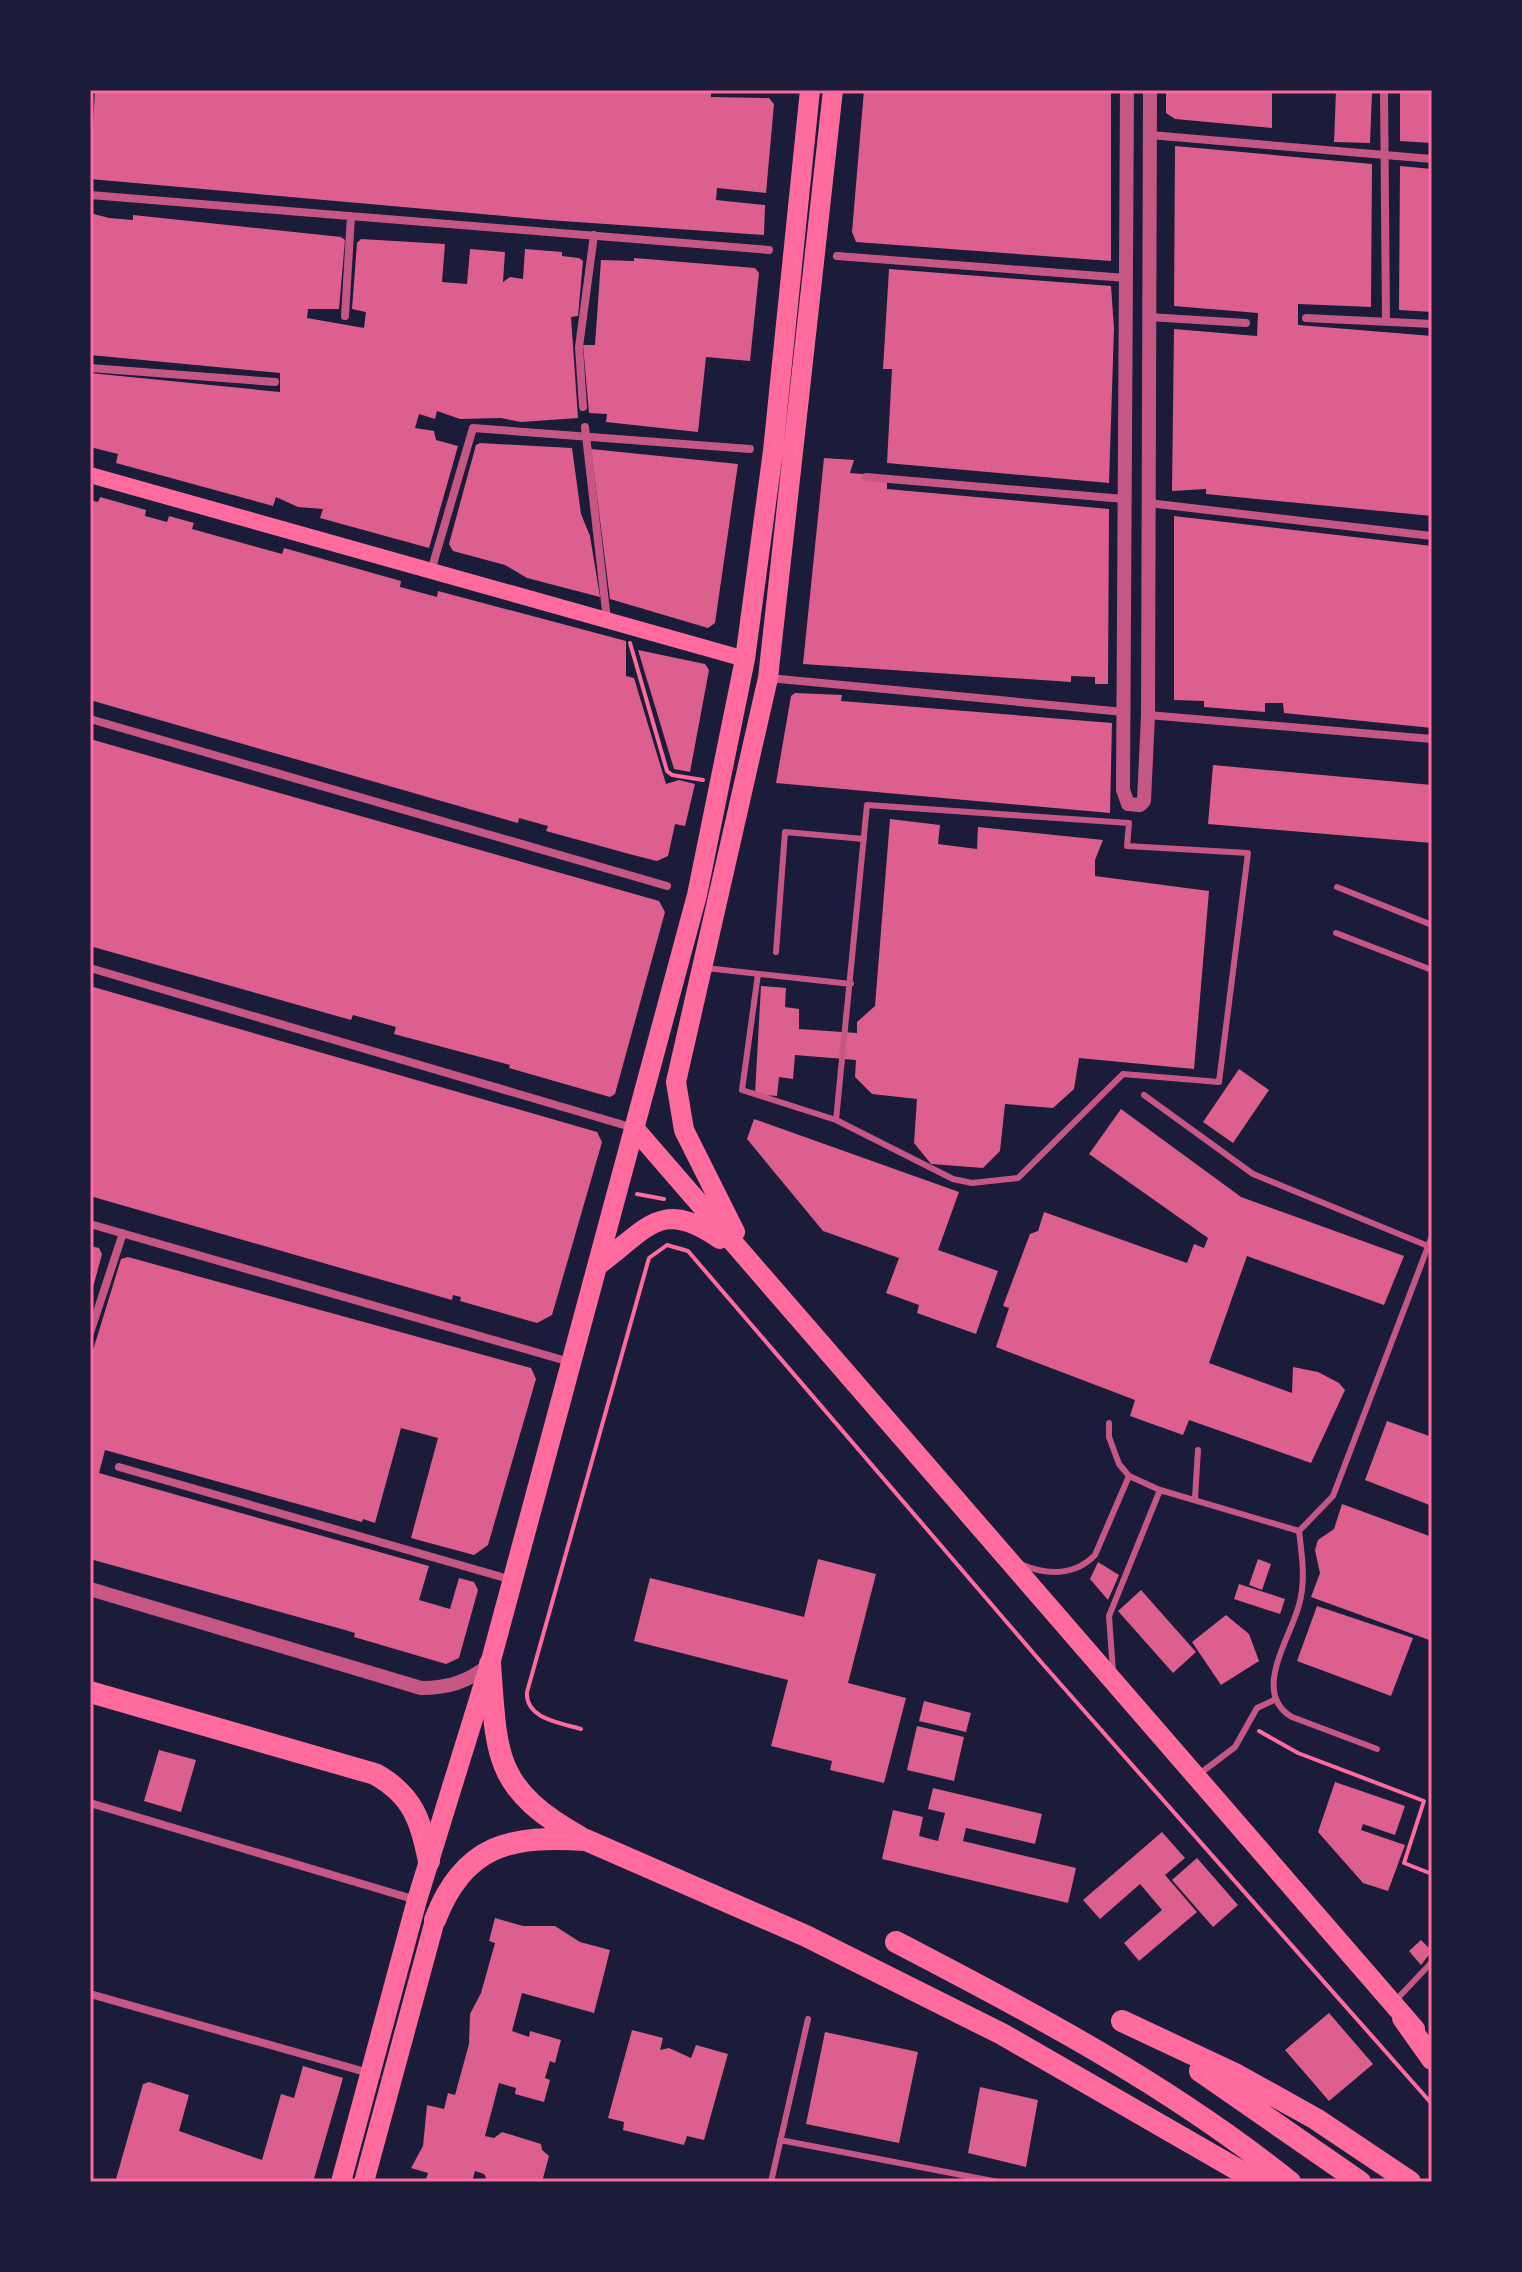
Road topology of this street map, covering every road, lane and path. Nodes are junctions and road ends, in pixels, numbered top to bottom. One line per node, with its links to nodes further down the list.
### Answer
1 (810, 90): 34 (main road)
2 (833, 90): 35 (main road)
3 (1127, 90): 14 (street)
4 (1150, 90): 6 (street)
5 (1384, 90): 7 (street)
6 (1150, 135): 7 (street); 16 (street)
7 (1385, 155): 8 (street); 18 (street)
8 (1432, 159)
9 (90, 195): 10 (street)
10 (351, 216): 11 (street); 15 (street)
11 (594, 235): 12 (street); 23 (street)
12 (769, 250)
13 (837, 256): 14 (street)
14 (1126, 278): 28 (street)
15 (345, 316)
16 (1149, 317): 19 (street); 29 (street)
17 (1306, 318): 18 (street)
18 (1386, 321): 20 (street)
19 (1246, 323)
20 (1432, 324)
21 (90, 368): 22 (street)
22 (275, 382)
23 (583, 407)
24 (586, 431): 25 (street); 31 (street); 32 (street)
25 (750, 449)
26 (90, 475): 31 (main road)
27 (866, 477): 28 (street)
28 (1124, 499): 29 (street); 36 (street)
29 (1148, 503): 30 (street); 37 (street)
30 (1432, 536)
31 (431, 571): 32 (main road)
32 (607, 621): 33 (main road)
33 (625, 626): 34 (main road); 40 (path)
34 (745, 659): 40 (main road)
35 (768, 678): 36 (street); 48 (main road)
36 (1124, 712): 37 (street); 37 (street)
37 (1148, 715): 39 (street)
38 (90, 719): 42 (street)
39 (1432, 739)
40 (722, 783): 54 (main road)
41 (864, 839): 46 (lane); 51 (lane); 53 (lane)
42 (667, 886)
43 (1337, 887): 44 (lane)
44 (1432, 925)
45 (1336, 933): 49 (lane)
46 (776, 952)
47 (90, 968): 54 (street)
48 (702, 968): 50 (lane); 61 (main road)
49 (1432, 970)
50 (758, 974): 51 (lane); 53 (lane)
51 (851, 984): 53 (lane)
52 (1144, 1095): 60 (lane)
53 (836, 1120)
54 (634, 1128): 61 (main road); 62 (main road)
55 (630, 1193): 56 (path)
56 (675, 1201)
57 (90, 1224): 58 (street)
58 (123, 1233): 63 (street); 64 (street)
59 (1432, 1236): 60 (lane)
60 (1428, 1246): 71 (lane)
61 (750, 1260): 62 (main road); 72 (main road)
62 (597, 1266): 64 (main road)
63 (90, 1333)
64 (571, 1362): 73 (main road)
65 (1109, 1423): 68 (lane)
66 (1198, 1450): 70 (lane)
67 (119, 1467): 73 (street)
68 (1129, 1476): 69 (lane); 72 (lane)
69 (1160, 1490): 70 (lane); 76 (lane)
70 (1195, 1498): 71 (lane)
71 (1299, 1531): 78 (lane)
72 (1007, 1559): 76 (main road)
73 (512, 1580): 75 (main road)
74 (90, 1589): 75 (street)
75 (490, 1664): 84 (highway); 85 (main road)
76 (1115, 1684): 82 (main road)
77 (90, 1692): 85 (highway)
78 (1274, 1700): 79 (lane); 81 (lane)
79 (1249, 1726): 82 (lane); 86 (path)
80 (581, 1729): 97 (path)
81 (1377, 1749)
82 (1195, 1777): 92 (main road)
83 (90, 1803): 87 (street)
84 (586, 1840): 88 (highway); 103 (highway)
85 (429, 1861): 87 (main road)
86 (1432, 1874)
87 (417, 1900): 96 (main road)
88 (435, 1920): 100 (main road)
89 (896, 1942): 104 (highway)
90 (1432, 1962): 92 (lane)
91 (90, 1994): 96 (street)
92 (1397, 2011): 94 (main road); 95 (highway)
93 (808, 2019): 98 (lane)
94 (1432, 2044)
95 (1432, 2059)
96 (369, 2073): 99 (main road)
97 (1432, 2104)
98 (780, 2140): 101 (lane); 102 (lane)
99 (341, 2182)
100 (364, 2182)
101 (771, 2182)
102 (998, 2182)
103 (1259, 2182)
104 (1290, 2182)
105 (1360, 2182): 106 (highway)
106 (1410, 2182)

